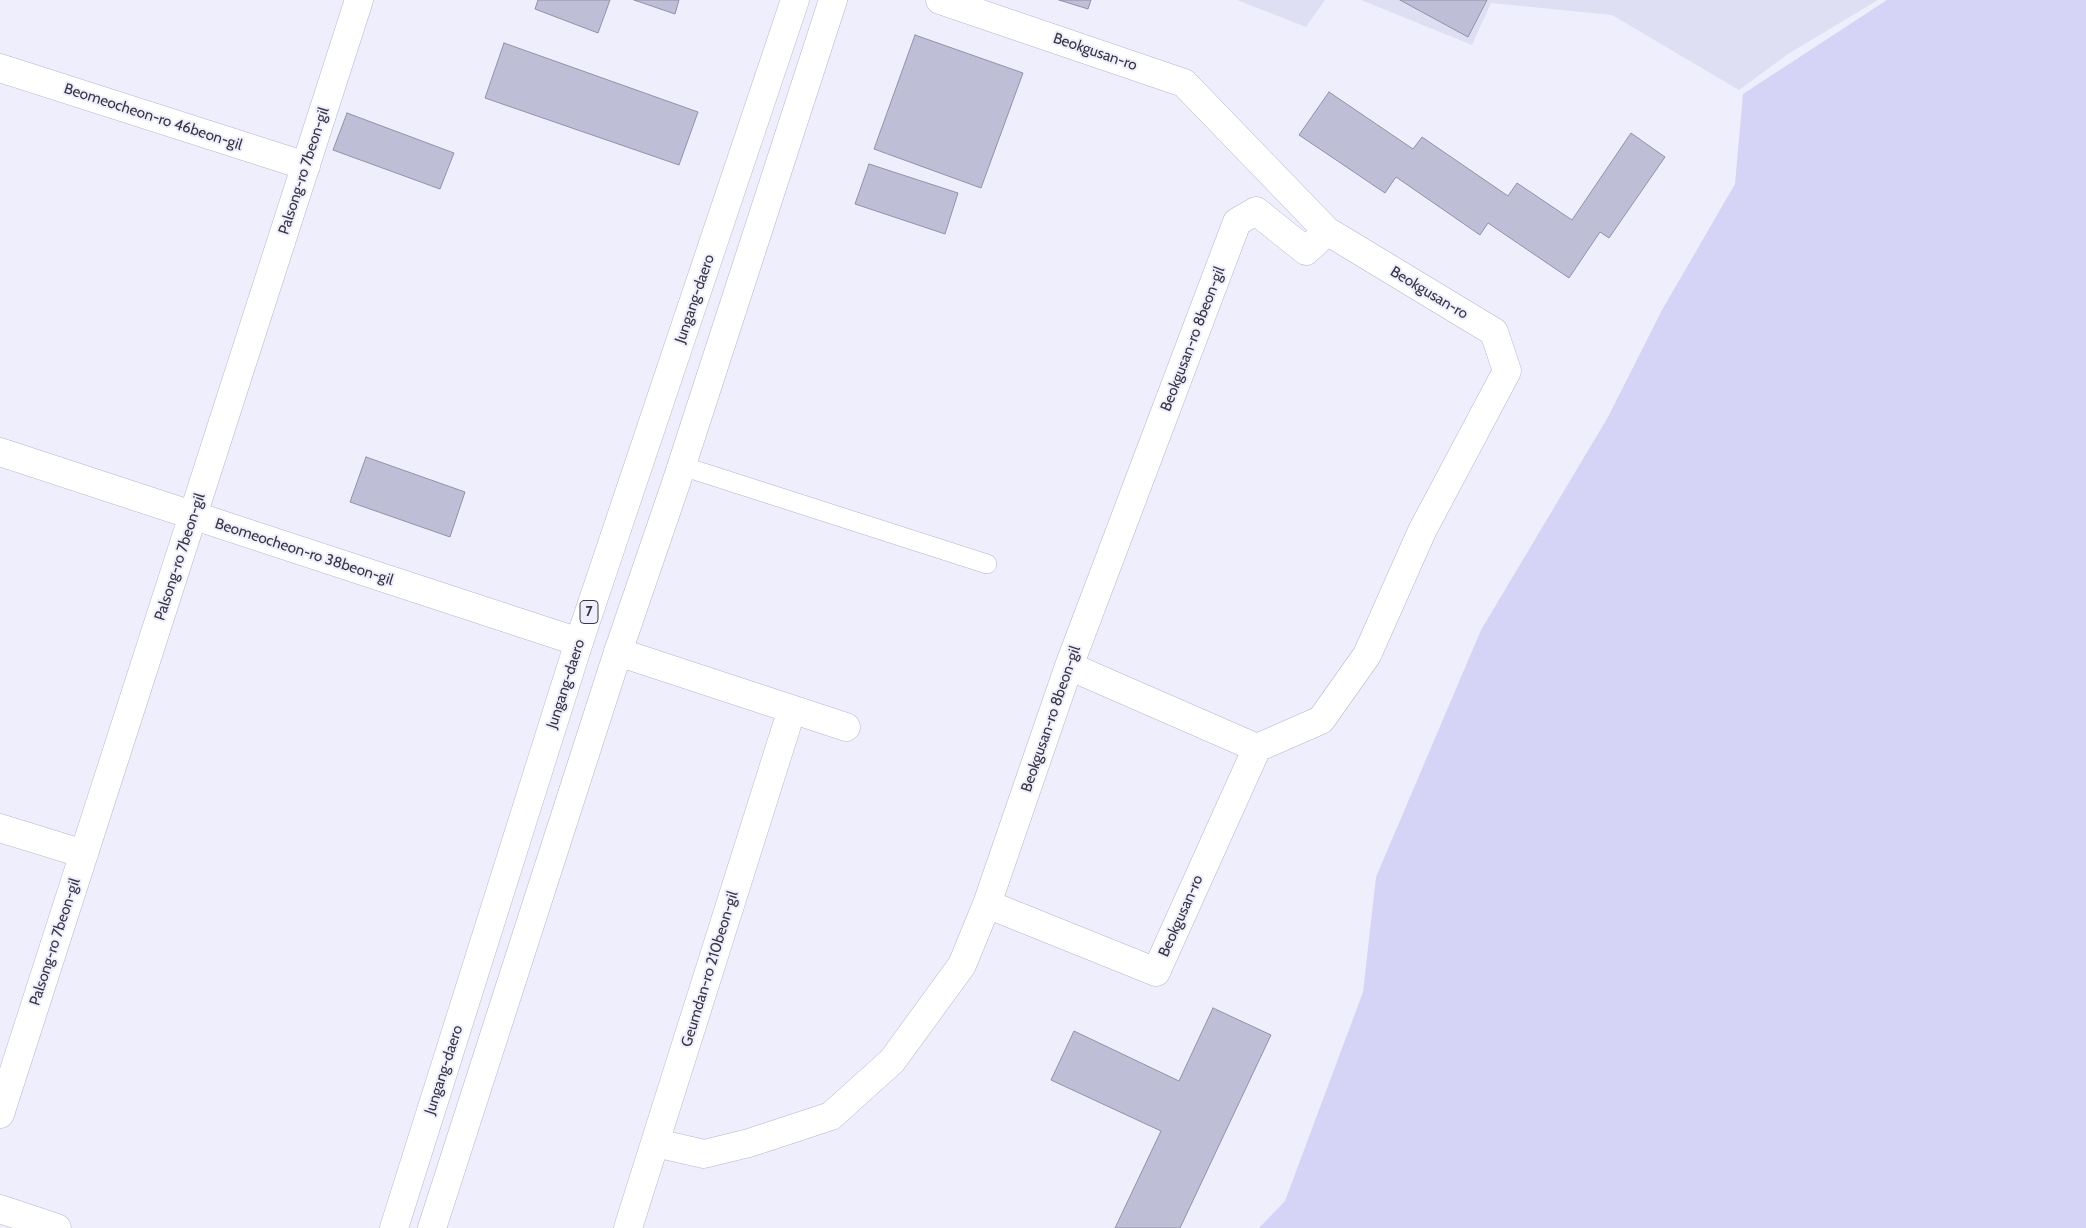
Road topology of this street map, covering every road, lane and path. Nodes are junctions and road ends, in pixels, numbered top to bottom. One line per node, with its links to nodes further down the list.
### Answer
1 (360, 0): 6 (street, Palsong-ro 7beon-gil)
2 (796, 0): 12 (street, Jungang-daero / 7)
3 (833, 0): 9 (street)
4 (940, 0): 7 (street, Beokgusan-ro)
5 (0, 68): 6 (street, Beomeocheon-ro 46beon-gil)
6 (306, 166): 10 (street, Palsong-ro 7beon-gil)
7 (1326, 231): 14 (street, Beokgusan-ro 8beon-gil); 17 (street, Beokgusan-ro)
8 (0, 452): 10 (street, Beomeocheon-ro 38beon-gil)
9 (682, 466): 11 (lane); 13 (street)
10 (193, 515): 12 (street, Beomeocheon-ro 38beon-gil); 19 (street, Palsong-ro 7beon-gil)
11 (987, 564)
12 (579, 642): 25 (street, Jungang-daero / 7)
13 (618, 652): 15 (street); 26 (street)
14 (1069, 666): 17 (street); 20 (street, Beokgusan-ro 8beon-gil)
15 (792, 709): 16 (street); 22 (street, Geumdan-ro 210beon-gil)
16 (846, 727)
17 (1257, 748): 20 (street, Beokgusan-ro)
18 (0, 828): 19 (street)
19 (84, 854): 21 (street, Palsong-ro 7beon-gil)
20 (987, 904): 22 (street, Beokgusan-ro 8beon-gil)
21 (0, 1114)
22 (656, 1143): 27 (street, Geumdan-ro 210beon-gil)
23 (0, 1209): 24 (street)
24 (57, 1228)
25 (394, 1228)
26 (432, 1228)
27 (628, 1228)

